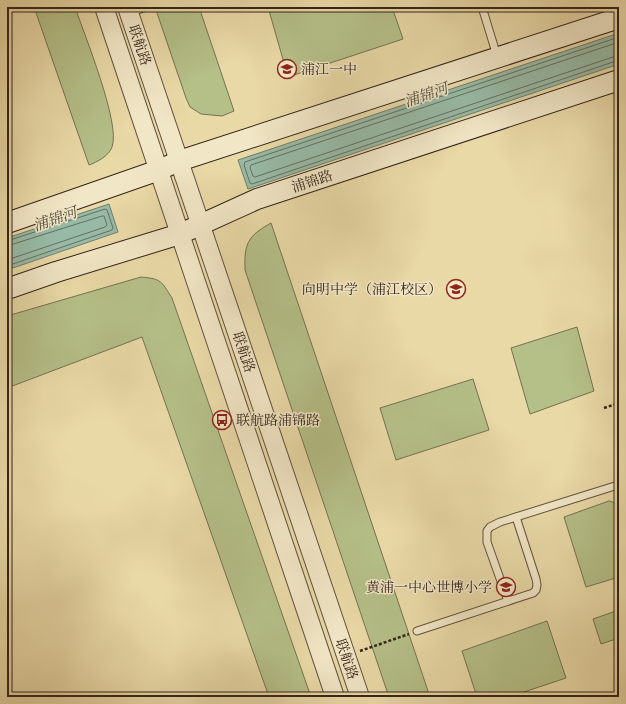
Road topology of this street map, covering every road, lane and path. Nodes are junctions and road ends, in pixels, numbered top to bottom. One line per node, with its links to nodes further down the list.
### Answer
1 (104, 7): 9 (street, 联航路)
2 (146, 7): 4 (lane)
3 (482, 7): 6 (lane)
4 (128, 10): 8 (street, 联航路)
5 (619, 18): 6 (main road)
6 (497, 58): 8 (main road)
7 (619, 80): 10 (main road, 浦锦路)
8 (181, 168): 9 (main road); 10 (street, 联航路)
9 (160, 176): 11 (main road); 12 (street, 联航路)
10 (198, 218): 12 (main road, 浦锦路); 20 (street, 联航路)
11 (7, 223)
12 (177, 226): 13 (main road, 浦锦路); 21 (street, 联航路)
13 (7, 288)
14 (619, 403): 15 (path)
15 (604, 408)
16 (619, 488): 17 (lane)
17 (516, 517): 18 (lane); 18 (lane)
18 (508, 601): 19 (lane)
19 (416, 631): 20 (path)
20 (346, 656): 22 (street, 联航路)
21 (335, 697)
22 (360, 697)

